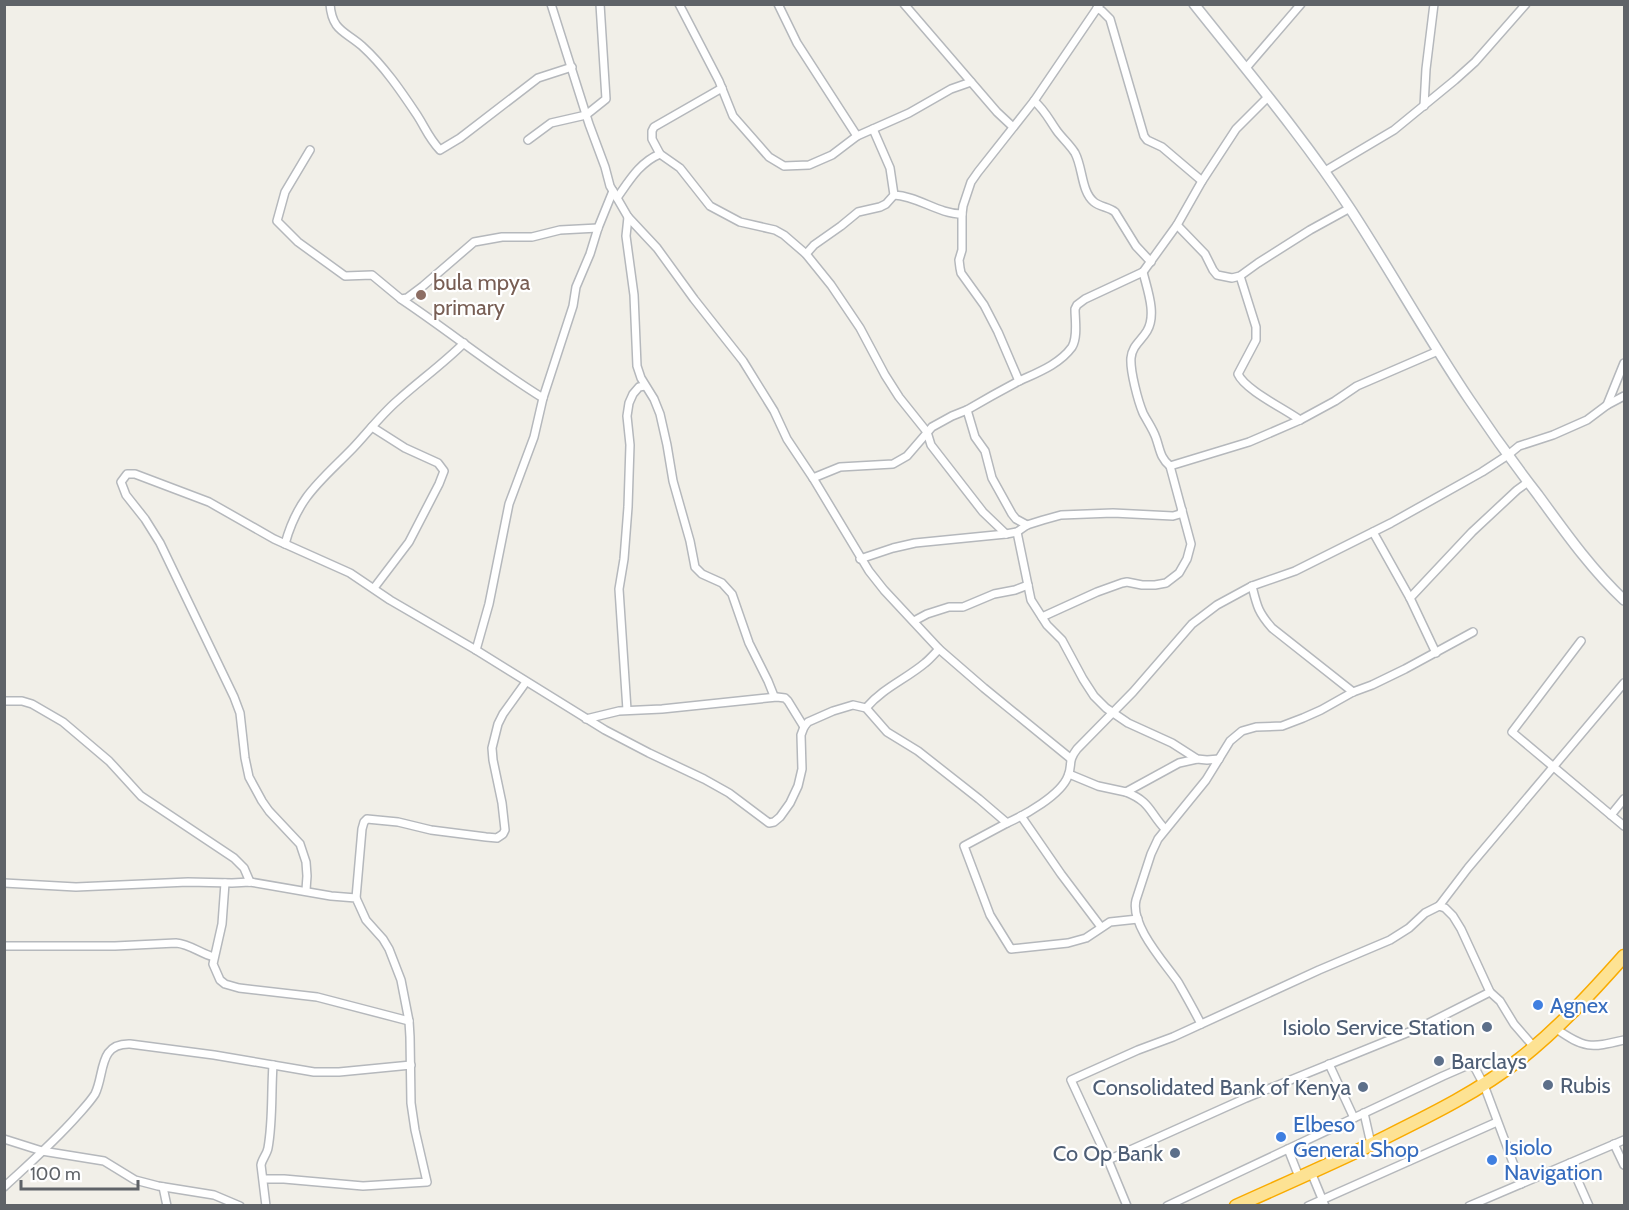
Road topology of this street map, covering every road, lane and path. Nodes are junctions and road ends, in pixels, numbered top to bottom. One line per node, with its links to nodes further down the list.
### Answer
1 (330, 4): 12 (street)
2 (551, 4): 12 (street)
3 (600, 4): 19 (street)
4 (679, 4): 15 (street)
5 (778, 4): 22 (street)
6 (904, 4): 14 (street)
7 (1194, 4): 13 (street)
8 (1301, 4): 13 (street)
9 (1434, 4): 18 (street)
10 (1526, 4): 18 (street)
11 (1099, 6): 17 (street); 27 (street)
12 (572, 67): 19 (street)
13 (1246, 68): 16 (street)
14 (971, 82): 20 (street); 21 (street)
15 (722, 88): 22 (street); 25 (street)
16 (1268, 97): 26 (street); 27 (street)
17 (1034, 101): 20 (street); 36 (street)
18 (1424, 106): 26 (street)
19 (586, 115): 23 (street); 28 (street)
20 (1013, 128): 31 (street)
21 (873, 129): 22 (street); 29 (street)
22 (857, 136)
23 (528, 140)
24 (310, 150): 39 (street)
25 (660, 153): 28 (street); 35 (street)
26 (1325, 171): 30 (street)
27 (1202, 181): 33 (street)
28 (615, 195): 32 (street); 34 (street)
29 (894, 195): 31 (street); 35 (street)
30 (1350, 208): 38 (street); 41 (street)
31 (962, 214): 43 (street)
32 (628, 217): 44 (street); 54 (street)
33 (1177, 225): 36 (street); 38 (street)
34 (598, 228): 39 (street); 46 (street)
35 (806, 254): 51 (street)
36 (1151, 262): 37 (street)
37 (1143, 272): 43 (street); 53 (street)
38 (1240, 276): 49 (street)
39 (401, 299): 40 (street)
40 (464, 343): 46 (street); 50 (street)
41 (1438, 351): 49 (street); 52 (street)
42 (1624, 363): 47 (street)
43 (1019, 381): 48 (street)
44 (645, 386): 78 (street); 81 (street)
45 (1624, 396): 47 (street)
46 (543, 398): 73 (street)
47 (1607, 405): 52 (street)
48 (967, 410): 51 (street); 57 (street)
49 (1300, 420): 53 (street)
50 (372, 427): 61 (street); 65 (street)
51 (927, 432): 54 (street); 60 (street)
52 (1509, 455): 55 (street); 59 (street)
53 (1170, 466): 56 (street)
54 (813, 478): 62 (street)
55 (1528, 482): 66 (street); 67 (street)
56 (1182, 510): 57 (street); 68 (street)
57 (1027, 525): 58 (street)
58 (1017, 532): 60 (street); 63 (street)
59 (1373, 532): 64 (street); 66 (street)
60 (1006, 534): 62 (street)
61 (285, 544): 65 (street); 100 (street)
62 (860, 559): 69 (street)
63 (1028, 585): 68 (street); 69 (street)
64 (1252, 586): 77 (street); 82 (street)
65 (374, 588): 73 (street)
66 (1410, 598): 74 (street)
67 (1624, 600)
68 (1042, 617): 82 (street)
69 (914, 621): 72 (street)
70 (1473, 632): 74 (street)
71 (1581, 641): 88 (street)
72 (939, 649): 80 (street); 85 (street)
73 (476, 650): 75 (street)
74 (1436, 653): 77 (street)
75 (526, 681): 83 (street); 101 (street)
76 (1624, 683): 88 (street)
77 (1353, 692): 87 (street)
78 (774, 696): 81 (street); 84 (street)
79 (4, 701): 97 (street)
80 (866, 708): 84 (street); 94 (street)
81 (627, 710): 83 (street)
82 (1112, 712): 85 (street); 86 (street)
83 (586, 719): 84 (street)
84 (804, 727)
85 (1070, 758): 89 (street)
86 (1197, 759): 87 (street); 90 (street)
87 (1219, 759): 96 (street)
88 (1553, 767): 92 (street); 102 (street)
89 (1069, 774): 90 (street); 93 (street)
90 (1126, 792): 96 (street)
91 (1624, 799): 92 (street)
92 (1611, 815): 95 (street)
93 (1022, 816): 94 (street); 104 (street)
94 (1007, 823): 104 (street)
95 (1624, 826)
96 (1165, 829): 103 (street)
97 (250, 882): 99 (street); 100 (street)
98 (4, 883): 99 (street)
99 (225, 883): 107 (street)
100 (306, 890): 101 (street)
101 (356, 898): 109 (street)
102 (1439, 906): 108 (street); 110 (street)
103 (1138, 919): 104 (street); 110 (street)
104 (1101, 927)
105 (4, 946): 107 (street)
106 (1624, 956): 111 (highway)
107 (214, 957): 109 (street)
108 (1490, 992): 113 (street); 114 (street)
109 (409, 1021): 116 (street)
110 (1201, 1024): 127 (street)
111 (1556, 1029): 112 (street); 113 (highway)
112 (1624, 1040)
113 (1534, 1047): 117 (highway)
114 (1329, 1064): 119 (street); 127 (street)
115 (273, 1065): 116 (street); 126 (street); 131 (street)
116 (411, 1065): 131 (street)
117 (1484, 1085): 118 (street); 120 (street); 123 (highway)
118 (1364, 1113): 119 (street); 123 (street)
119 (1354, 1118): 125 (street)
120 (1497, 1122): 132 (street); 135 (street)
121 (4, 1138): 126 (street)
122 (1624, 1140): 124 (street)
123 (1371, 1144): 130 (highway)
124 (1614, 1144): 128 (street); 129 (street)
125 (1288, 1149): 130 (street); 140 (street)
126 (42, 1151): 133 (street); 134 (street)
127 (1108, 1160): 139 (street)
128 (1570, 1163): 132 (street); 144 (street)
129 (1624, 1165)
130 (1305, 1175): 135 (street); 141 (highway)
131 (264, 1179): 138 (street)
132 (1521, 1184): 143 (street)
133 (4, 1187)
134 (163, 1187): 136 (street); 137 (street)
135 (1324, 1203): 142 (street)
136 (167, 1206)
137 (240, 1206)
138 (266, 1206)
139 (1127, 1206)
140 (1167, 1206)
141 (1236, 1206)
142 (1308, 1206)
143 (1469, 1206)
144 (1589, 1206)

